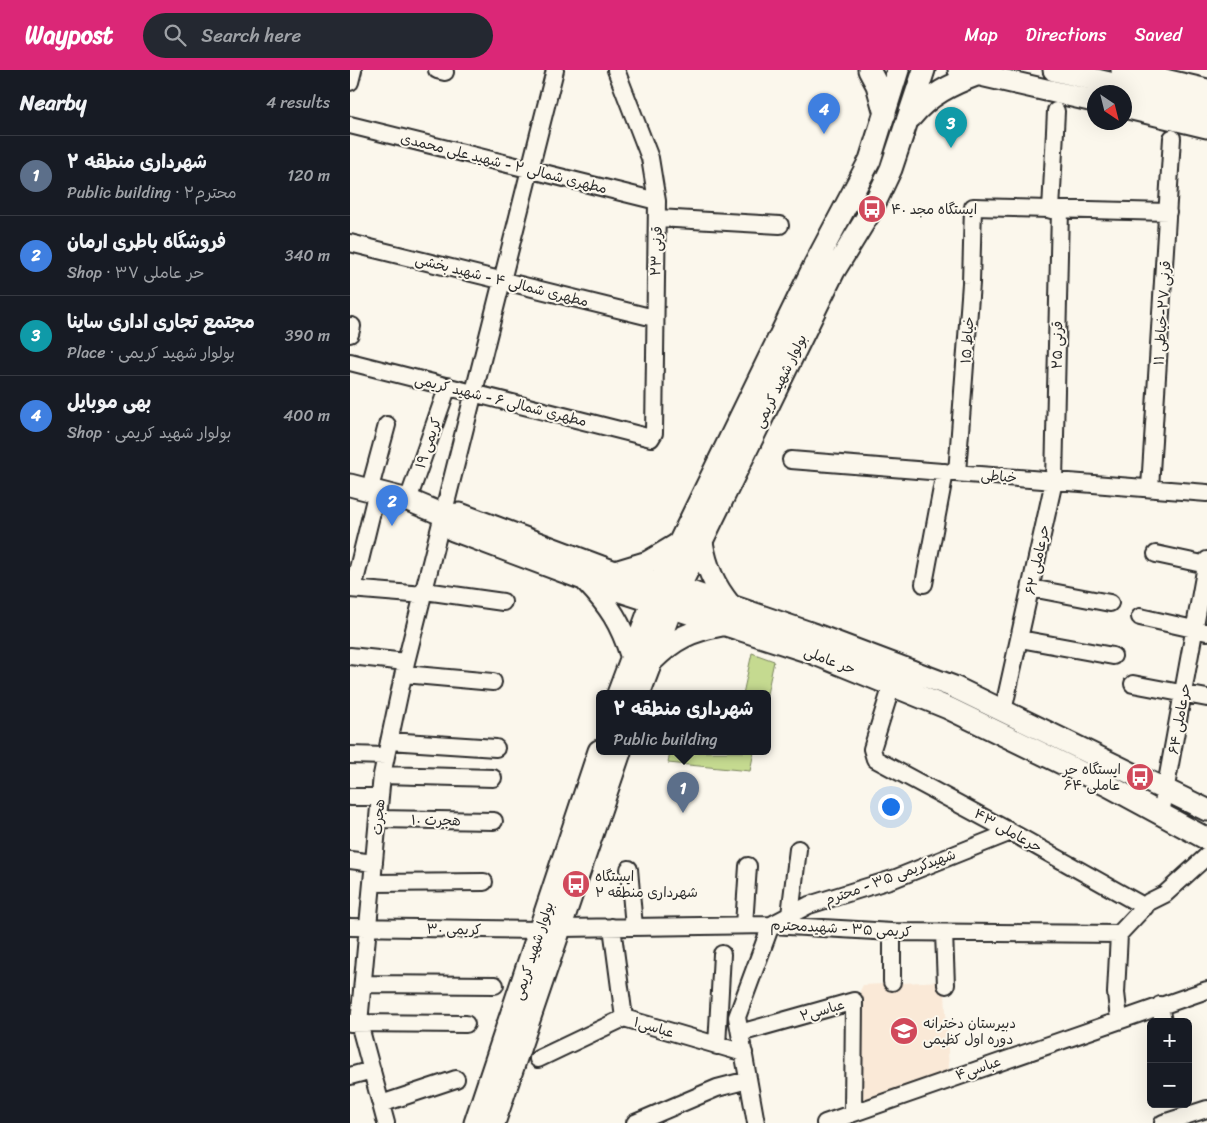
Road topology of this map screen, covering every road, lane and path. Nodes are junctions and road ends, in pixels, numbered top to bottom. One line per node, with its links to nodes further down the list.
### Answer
1 (353, 70): 10 (street)
2 (555, 70): 22 (street, هجرت)
3 (616, 70): 23 (street, قرنی ۲۳)
4 (869, 70): 17 (main road)
5 (898, 70): 17 (main road, بولوار شهید کریمی)
6 (924, 70): 18 (main road, بولوار شهید کریمی)
7 (1054, 70): 11 (main road)
8 (1122, 70): 11 (main road)
9 (969, 72): 13 (main road); 18 (main road)
10 (350, 82)
11 (1175, 90): 12 (main road); 14 (main road)
12 (1207, 90)
13 (1087, 99)
14 (1207, 106)
15 (1132, 109): 20 (main road)
16 (1056, 111): 24 (street, قرنی ۲۵)
17 (885, 115): 45 (main road, بولوار شهید کریمی)
18 (908, 122): 44 (main road, بولوار شهید کریمی)
19 (350, 125): 22 (street, مطهری شمالی ۲ - شهید علی محمدی)
20 (1207, 127)
21 (1172, 138): 25 (street, قرنی ۲۷-خیاطی ۱۱)
22 (529, 169): 23 (street, مطهری شمالی ۲ - شهید علی محمدی); 29 (street, هجرت)
23 (658, 201): 26 (street, قرنی ۲۳)
24 (1056, 210): 25 (street); 37 (street, خیاط ۱۵); 38 (street, قرنی ۲۵)
25 (1168, 212): 40 (street, قرنی ۲۷-خیاطی ۱۱)
26 (658, 218): 27 (street); 30 (street, قرنی ۲۳)
27 (780, 225)
28 (350, 243): 29 (street, مطهری شمالی ۴ - شهید بخشی)
29 (502, 280): 30 (street, مطهری شمالی ۴ - شهید بخشی); 33 (street, هجرت)
30 (654, 318): 35 (street, قرنی ۲۳)
31 (350, 362): 32 (street, مطهری شمالی ۶ - شهید کریمی)
32 (448, 386): 33 (street, مطهری شمالی ۶ - شهید کریمی); 42 (street, کریمی ۱۹)
33 (474, 393): 35 (street, مطهری شمالی ۶ - شهید کریمی); 43 (street, هجرت)
34 (387, 425): 39 (street)
35 (651, 438)
36 (791, 460): 37 (street, خیاطی)
37 (951, 472): 38 (street, خیاطی); 50 (street, خیاط ۱۵)
38 (1054, 480): 40 (street, خیاطی); 51 (street, حرعاملی ۶۲)
39 (366, 488): 42 (main road, حر عاملی); 52 (street)
40 (1150, 488): 41 (street, خیاطی)
41 (1207, 492)
42 (408, 500): 43 (main road, حر عاملی)
43 (444, 515): 48 (main road, حر عاملی); 49 (main road, حر عاملی); 53 (street, هجرت)
44 (702, 542): 54 (main road, بولوار شهید کریمی); 57 (main road)
45 (678, 544): 48 (main road); 54 (main road, بولوار شهید کریمی)
46 (1156, 554): 47 (street)
47 (1207, 563): 59 (street, حرعاملی ۶۴)
48 (615, 572): 54 (main road, حر عاملی)
49 (586, 580): 54 (main road, حر عاملی); 63 (main road)
50 (924, 584)
51 (1031, 588): 56 (street); 60 (street, حرعاملی ۶۲)
52 (351, 589): 53 (street)
53 (424, 593): 55 (street); 64 (street, هجرت)
54 (665, 595): 57 (main road, حر عاملی); 63 (main road, بولوار شهید کریمی)
55 (503, 602)
56 (1110, 603)
57 (727, 615): 63 (main road); 67 (main road, حر عاملی); 72 (main road, حر عاملی)
58 (1140, 617): 59 (street)
59 (1201, 630): 70 (street, حرعاملی ۶۴)
60 (1020, 639): 62 (street); 72 (street, حرعاملی ۶۲)
61 (350, 656): 64 (street)
62 (1113, 656)
63 (640, 660): 68 (main road, بولوار شهید کریمی); 69 (main road, بولوار شهید کریمی)
64 (405, 668): 65 (street); 73 (street, هجرت)
65 (494, 682)
66 (1134, 684): 70 (street)
67 (892, 685): 84 (main road, حر عاملی); 87 (street, حرعاملی ۴۳)
68 (621, 690)
69 (639, 690)
70 (1183, 694): 71 (street); 80 (street, حرعاملی ۶۴)
71 (1207, 698)
72 (1003, 711): 80 (main road, حر عاملی)
73 (388, 748): 74 (street); 75 (street); 78 (street, هجرت)
74 (496, 748)
75 (350, 755)
76 (598, 755): 106 (main road, بولوار شهید کریمی)
77 (619, 755): 105 (main road, بولوار شهید کریمی)
78 (382, 775): 79 (street); 82 (street, هجرت)
79 (493, 778)
80 (1166, 790): 83 (main road, حر عاملی); 84 (street, حرعاملی ۶۴)
81 (350, 797): 82 (street)
82 (380, 797): 85 (street, هجرت)
83 (1207, 810)
84 (1161, 814): 88 (main road, حر عاملی)
85 (378, 819): 86 (street, هجرت ۱۰); 92 (street, هجرت)
86 (494, 821)
87 (1011, 832): 97 (street, حرعاملی ۴۳); 98 (street, شهیدکریمی ۳۵ - محترم)
88 (1207, 839)
89 (798, 849): 98 (street)
90 (1207, 856): 97 (street)
91 (350, 860): 92 (street)
92 (374, 863): 96 (street, هجرت)
93 (748, 866): 99 (street)
94 (629, 869): 101 (street)
95 (484, 882): 96 (street)
96 (373, 883): 104 (street, هجرت)
97 (1144, 907): 109 (street)
98 (790, 915): 100 (street, شهیدکریمی ۳۵ - محترم)
99 (744, 925): 100 (street, کریمی ۳۵ - شهیدمحترم); 101 (street, کریمی ۳۵ - شهیدمحترم)
100 (770, 925): 107 (street, کریمی ۳۵ - شهیدمحترم); 122 (street)
101 (634, 926): 103 (street, کریمی ۳۵ - شهیدمحترم)
102 (350, 927): 104 (street, کریمی ۳۰)
103 (612, 927): 105 (street, کریمی ۳۵ - شهیدمحترم); 117 (street, عباسی۱)
104 (369, 928): 106 (street, کریمی ۳۰); 112 (street, هجرت)
105 (562, 928): 130 (main road, بولوار شهید کریمی)
106 (540, 930): 130 (main road, بولوار شهید کریمی)
107 (892, 932): 108 (street, کریمی ۳۵ - شهیدمحترم); 111 (street)
108 (944, 932): 109 (street, کریمی ۳۵ - شهیدمحترم); 114 (street)
109 (1120, 934): 119 (street)
110 (722, 954): 123 (street)
111 (892, 982)
112 (363, 984): 113 (street); 120 (street, هجرت)
113 (495, 985)
114 (946, 985)
115 (1207, 990): 116 (street, عباسی۴)
116 (1160, 1005): 118 (street); 119 (street, عباسی۴)
117 (624, 1018): 123 (street, عباسی۱); 125 (street)
118 (1163, 1018)
119 (1118, 1019): 134 (street, عباسی۴)
120 (354, 1023): 121 (street); 126 (street, هجرت)
121 (466, 1024)
122 (739, 1025): 124 (street); 134 (street, عباسی۲)
123 (717, 1046): 124 (street, عباسی۱)
124 (744, 1053): 129 (street)
125 (538, 1058)
126 (372, 1070): 127 (street); 131 (street, هجرت)
127 (350, 1076)
128 (456, 1079): 131 (street)
129 (748, 1080): 138 (street); 139 (street)
130 (495, 1095): 136 (main road, بولوار شهید کریمی); 137 (main road, بولوار شهید کریمی)
131 (381, 1104): 135 (street, هجرت)
132 (1207, 1109): 133 (street)
133 (1179, 1111): 141 (street)
134 (853, 1112): 140 (street, عباسی۴)
135 (386, 1123)
136 (475, 1123)
137 (494, 1123)
138 (636, 1123)
139 (756, 1123)
140 (825, 1123)
141 (1163, 1123)

